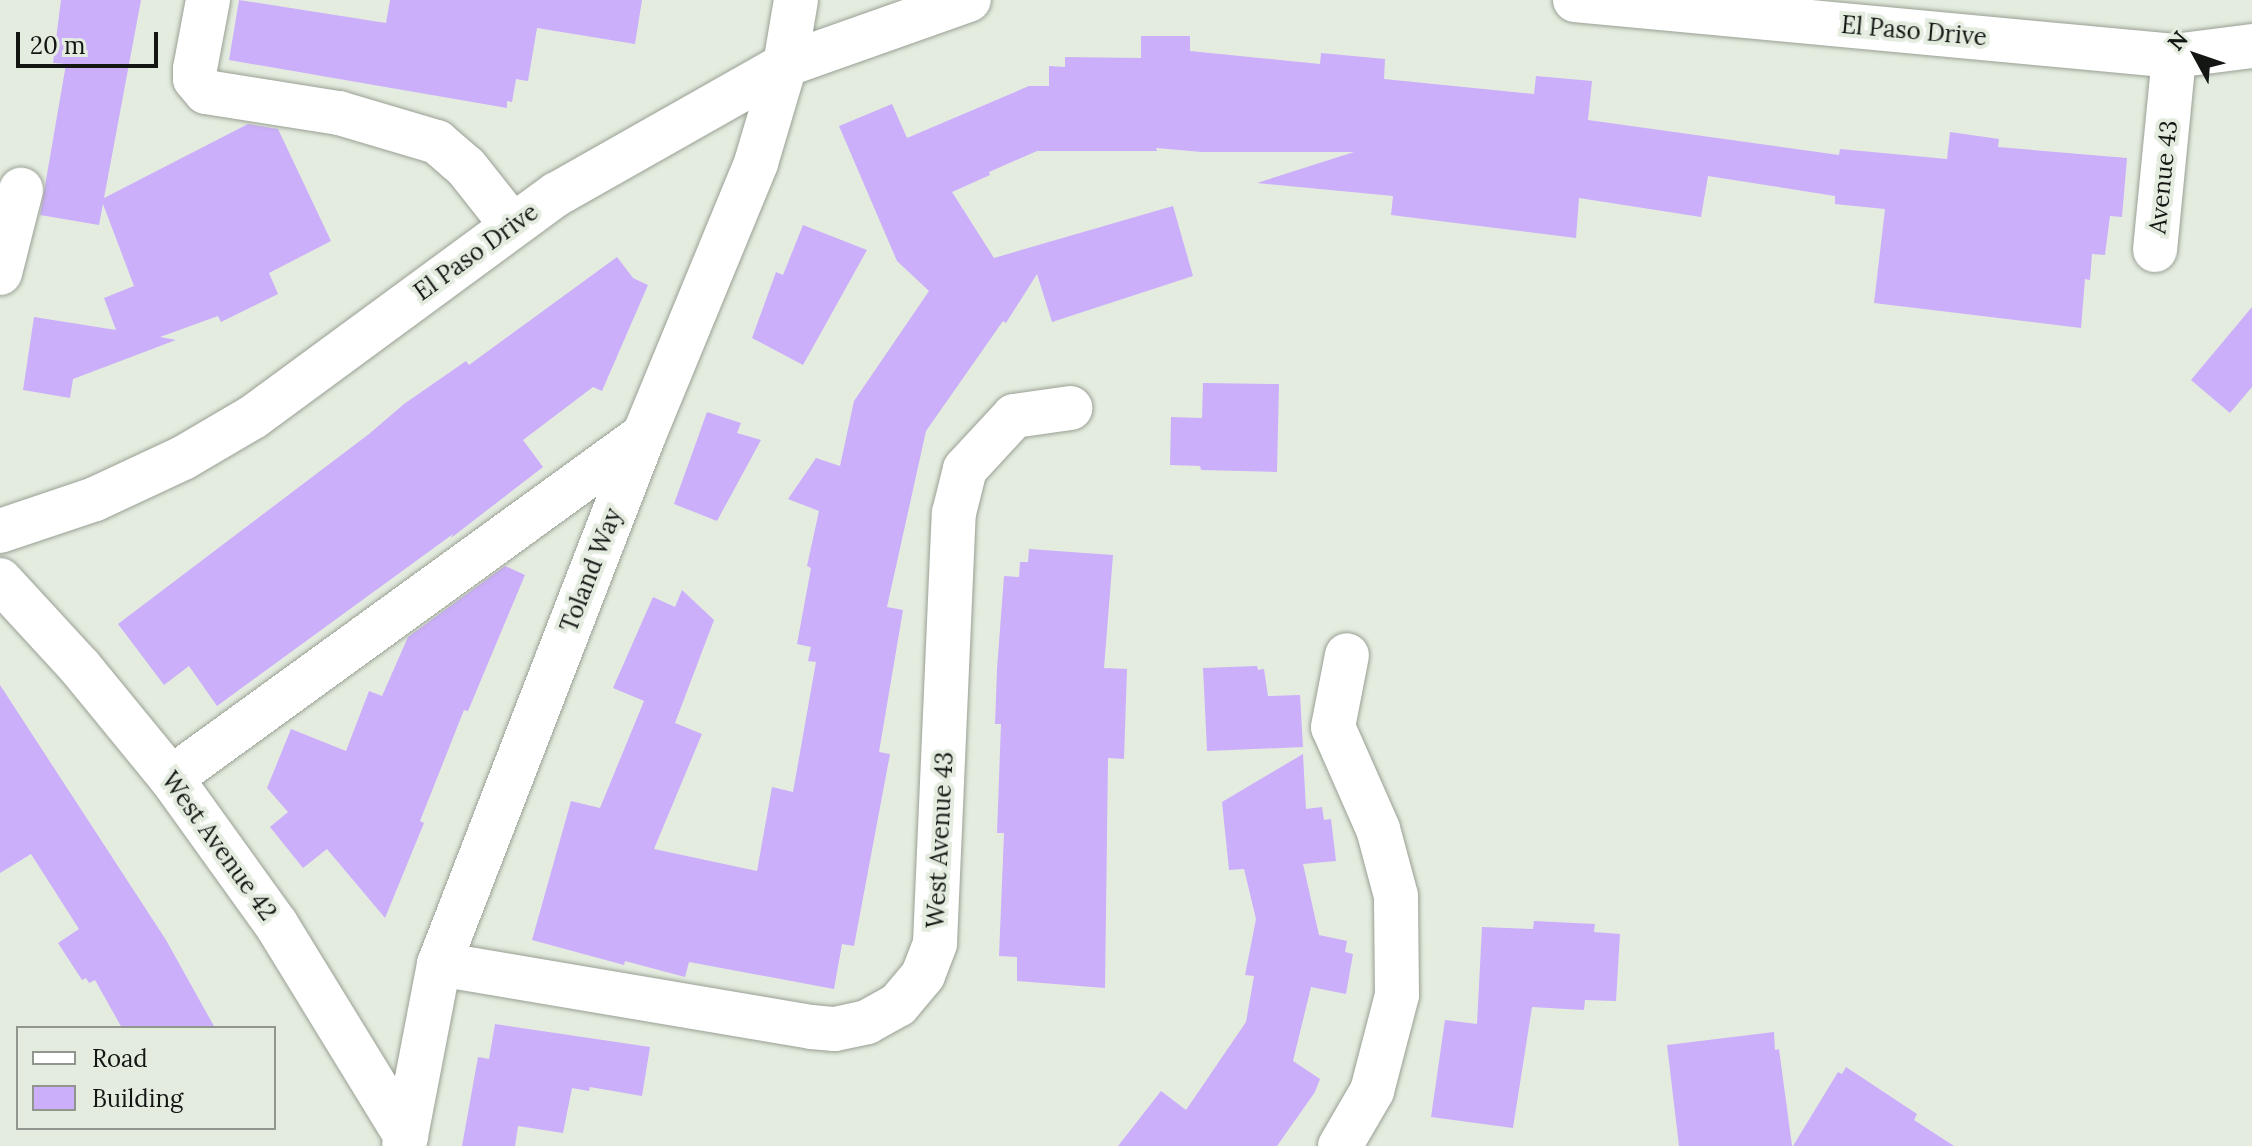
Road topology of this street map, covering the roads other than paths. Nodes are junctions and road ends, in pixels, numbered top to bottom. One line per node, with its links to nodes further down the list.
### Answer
1 (208, 0): 9 (street)
2 (796, 0): 7 (street, Toland Way)
3 (969, 0): 7 (street, El Paso Drive)
4 (1575, 0): 6 (street, El Paso Drive)
5 (2252, 46): 6 (street, El Paso Drive)
6 (2174, 56): 10 (street, Avenue 43)
7 (785, 65): 9 (street, El Paso Drive); 13 (street, Toland Way)
8 (21, 190): 11 (street)
9 (512, 225): 14 (street, El Paso Drive)
10 (2155, 250)
11 (0, 273)
12 (1070, 408): 18 (street, West Avenue 43)
13 (644, 435): 17 (street); 18 (street, Toland Way)
14 (0, 531)
15 (0, 580): 17 (street, West Avenue 42)
16 (1347, 655): 20 (street)
17 (171, 778): 19 (street, West Avenue 42)
18 (439, 964): 19 (street, Toland Way)
19 (405, 1141)
20 (1340, 1146)

